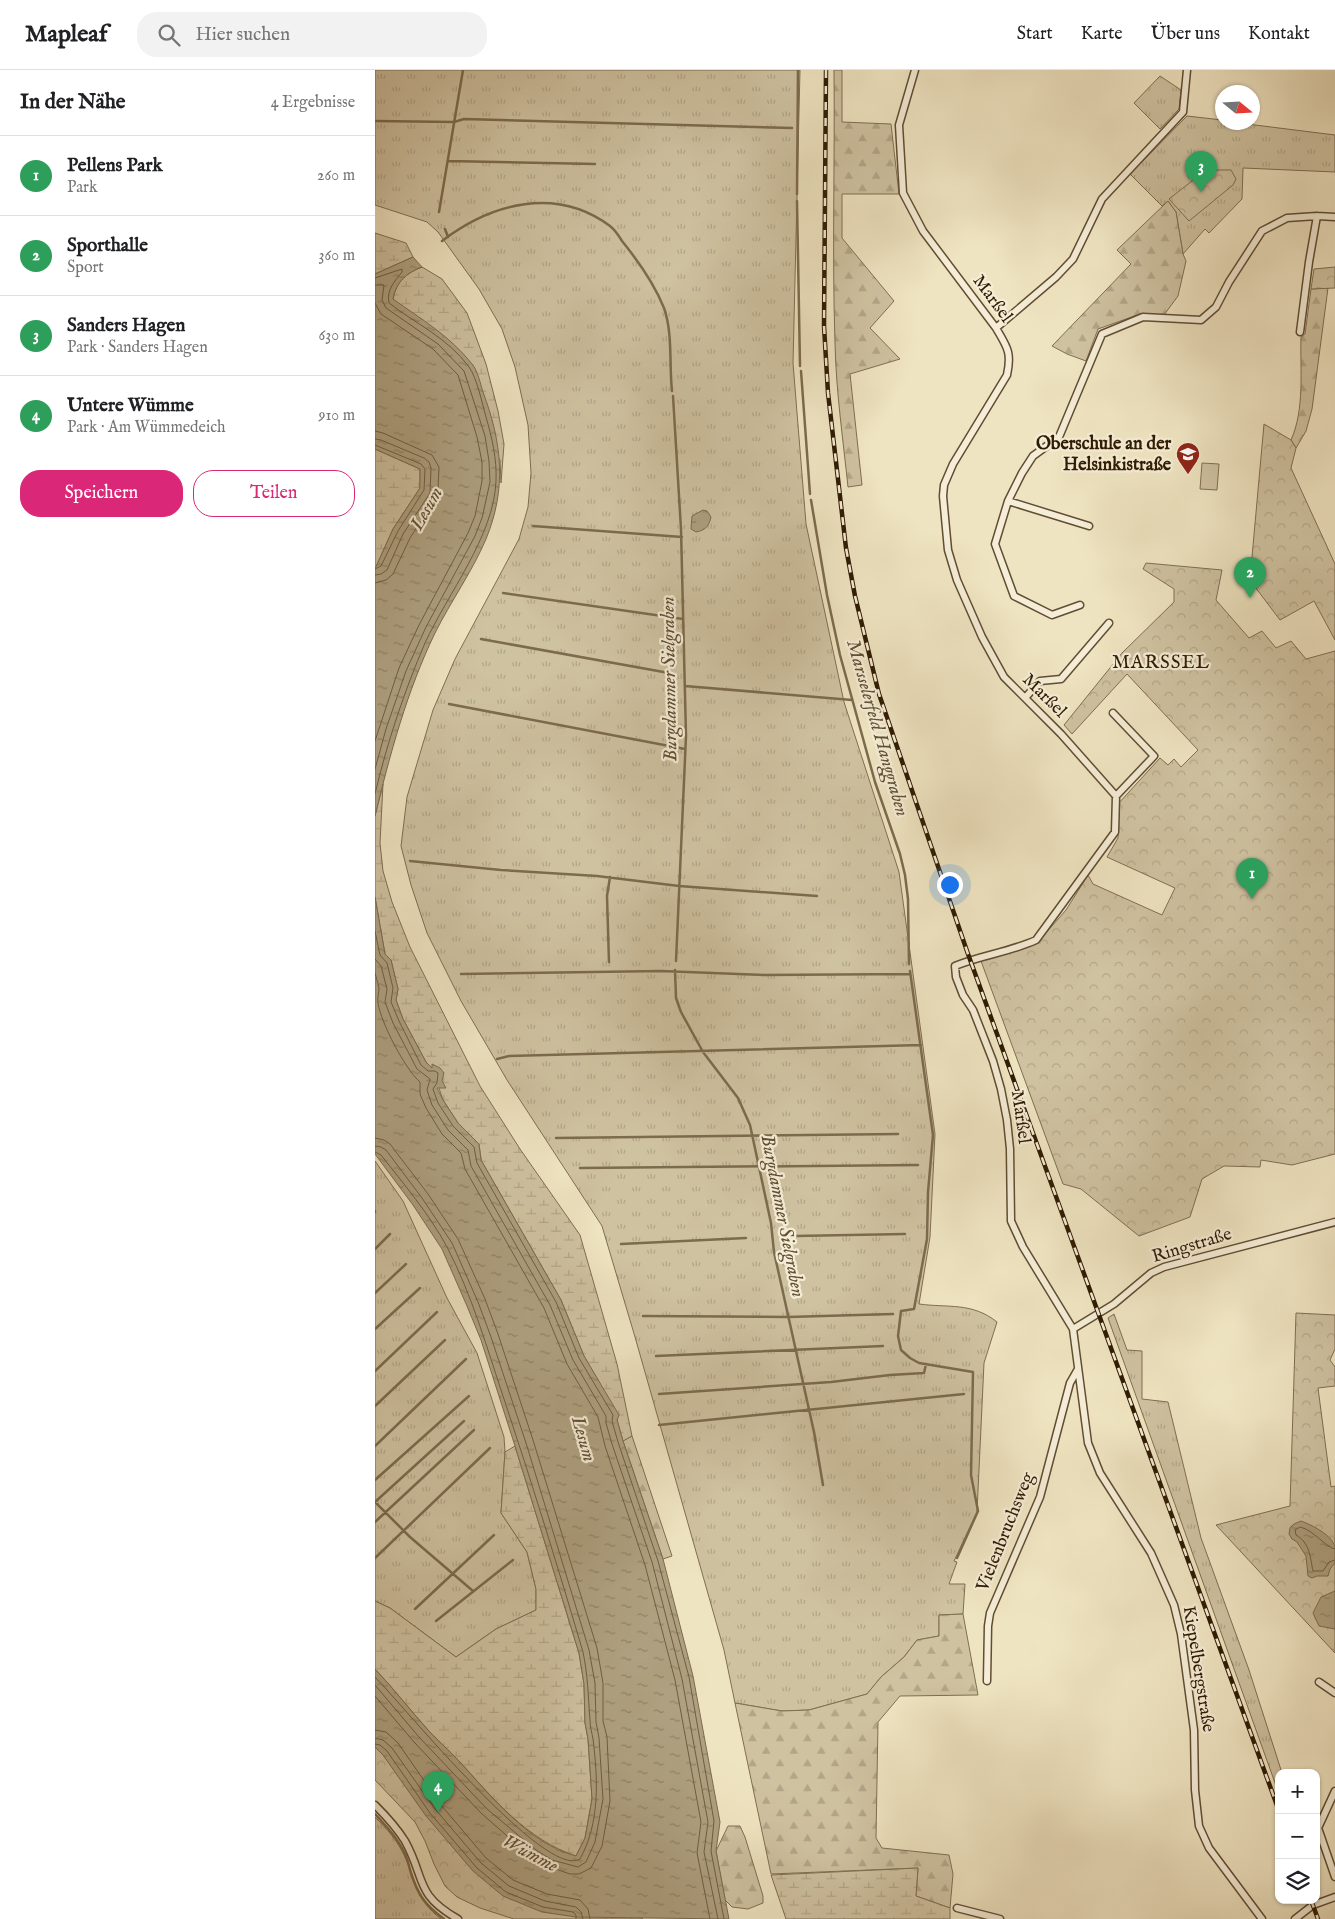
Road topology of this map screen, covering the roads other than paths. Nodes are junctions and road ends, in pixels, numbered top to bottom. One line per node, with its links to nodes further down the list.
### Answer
1 (915, 70): 5 (street, Marßel)
2 (1187, 70): 5 (street)
3 (1317, 216): 4 (street); 6 (street); 7 (street)
4 (1335, 217)
5 (996, 328): 11 (street, Marßel)
6 (1300, 332)
7 (1008, 501): 8 (street); 9 (street)
8 (1089, 526)
9 (1080, 605)
10 (1109, 623): 11 (street)
11 (1025, 698): 13 (street, Marßel)
12 (1113, 713): 13 (street)
13 (1116, 796): 15 (street, Marßel)
14 (1335, 1222): 16 (street, Ringstraße)
15 (1046, 1283): 16 (street, Kiepelbergstraße)
16 (1073, 1329): 17 (street, Kiepelbergstraße)
17 (1079, 1368): 18 (street, Vielenbruchsweg); 28 (street, Kiepelbergstraße)
18 (987, 1681)
19 (1319, 1682): 20 (street)
20 (1335, 1693)
21 (1335, 1791): 23 (street)
22 (375, 1805): 26 (street)
23 (1335, 1878)
24 (1335, 1897): 29 (street)
25 (957, 1908): 27 (street)
26 (458, 1919)
27 (1000, 1919)
28 (1263, 1919)
29 (1295, 1919)

